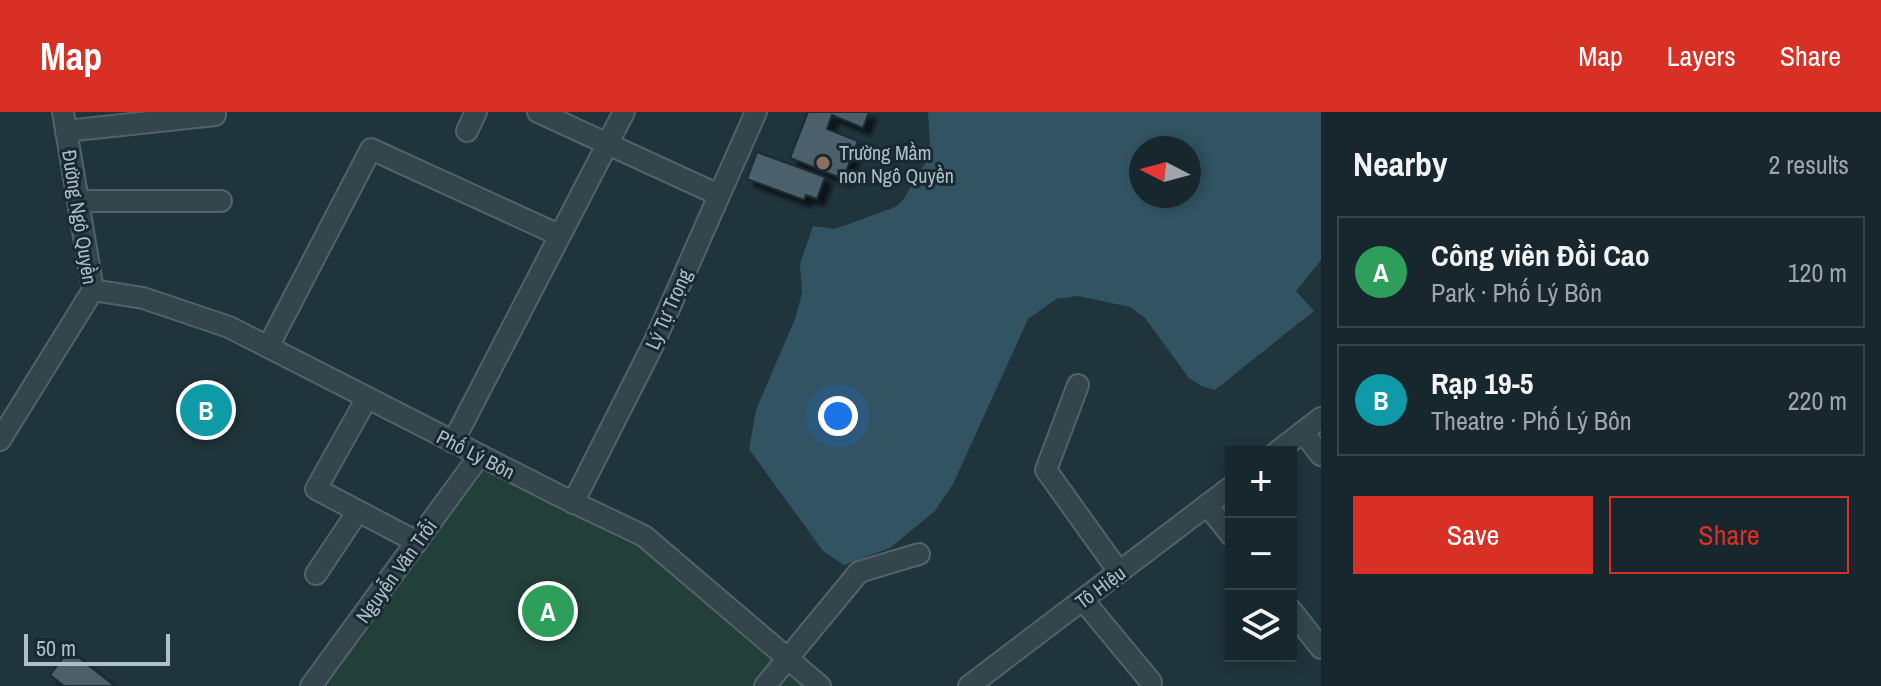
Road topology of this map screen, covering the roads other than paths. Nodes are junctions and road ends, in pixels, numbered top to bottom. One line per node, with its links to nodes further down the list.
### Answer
1 (538, 112): 6 (street)
2 (624, 112): 6 (street)
3 (756, 112): 7 (street, Lý Tự Trọng)
4 (215, 115): 5 (street)
5 (65, 121): 8 (street, Đường Ngô Quyền)
6 (606, 144): 7 (street); 10 (street)
7 (719, 195): 23 (street, Lý Tự Trọng)
8 (78, 201): 9 (street); 11 (street, Đường Ngô Quyền)
9 (221, 201)
10 (559, 235): 12 (street); 18 (street)
11 (93, 290): 12 (street, Phố Lý Bôn); 17 (street, Đường Ngô Quyền)
12 (268, 347): 14 (street, Phố Lý Bôn)
13 (1078, 385): 29 (street)
14 (367, 398): 18 (street, Phố Lý Bôn); 25 (street)
15 (1321, 418): 16 (street)
16 (1303, 432): 19 (street); 21 (street)
17 (0, 440)
18 (453, 442): 20 (street, Phố Lý Bôn)
19 (1285, 446)
20 (480, 455): 23 (street, Phố Lý Bôn); 27 (street, Nguyễn Văn Trỗi)
21 (1321, 455)
22 (1225, 492): 24 (street, Tô Hiệu)
23 (573, 503): 34 (street, Phố Lý Bôn)
24 (1207, 505): 26 (street); 29 (street, Tô Hiệu)
25 (358, 511): 27 (street); 30 (street)
26 (1225, 528)
27 (417, 542): 36 (street, Nguyễn Văn Trỗi)
28 (919, 554): 34 (street)
29 (1119, 572): 31 (street, Tô Hiệu)
30 (316, 574)
31 (1083, 600): 35 (street); 39 (street, Tô Hiệu)
32 (1297, 618): 33 (street)
33 (1321, 648)
34 (789, 659): 37 (street); 38 (street, Phố Lý Bôn)
35 (1151, 682)
36 (311, 686)
37 (765, 686)
38 (820, 686)
39 (969, 686)

